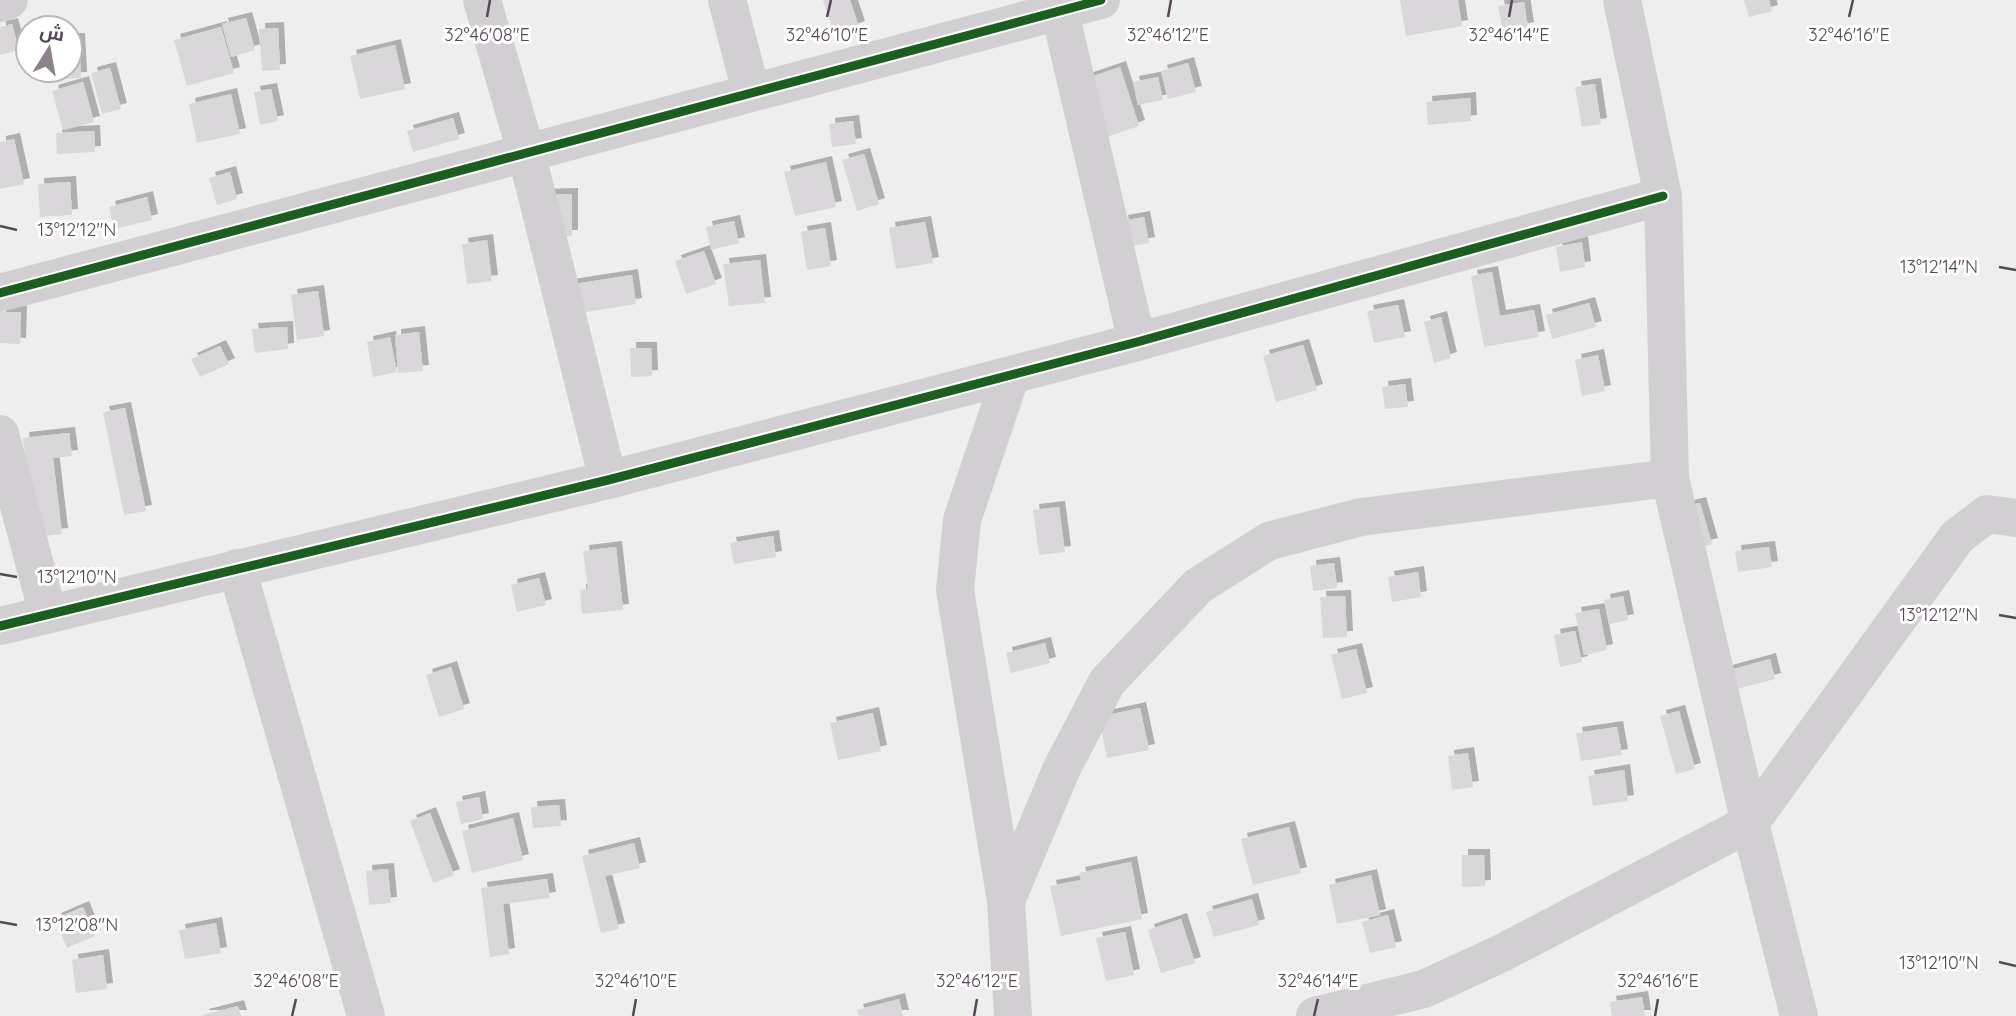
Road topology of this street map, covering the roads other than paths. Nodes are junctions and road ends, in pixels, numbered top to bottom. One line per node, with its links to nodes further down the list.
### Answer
1 (9, 0): 5 (street)
2 (482, 0): 9 (street)
3 (727, 0): 8 (street)
4 (1101, 0): 6 (street)
5 (0, 2)
6 (1058, 5): 8 (street); 12 (street)
7 (1631, 11): 10 (street)
8 (751, 92): 9 (street)
9 (526, 152): 11 (street); 16 (street)
10 (1663, 196): 12 (street); 15 (street)
11 (0, 293)
12 (1137, 342): 13 (street)
13 (1011, 375): 16 (street); 22 (street)
14 (0, 434): 19 (street)
15 (1670, 478): 21 (street); 22 (street)
16 (608, 480): 18 (street)
17 (2016, 518): 21 (street)
18 (237, 568): 19 (street); 24 (street)
19 (48, 614): 20 (street)
20 (0, 626)
21 (1750, 822): 23 (street); 27 (street)
22 (1006, 901): 25 (street)
23 (1421, 1002): 26 (street)
24 (366, 1016)
25 (1013, 1016)
26 (1315, 1016)
27 (1799, 1016)

